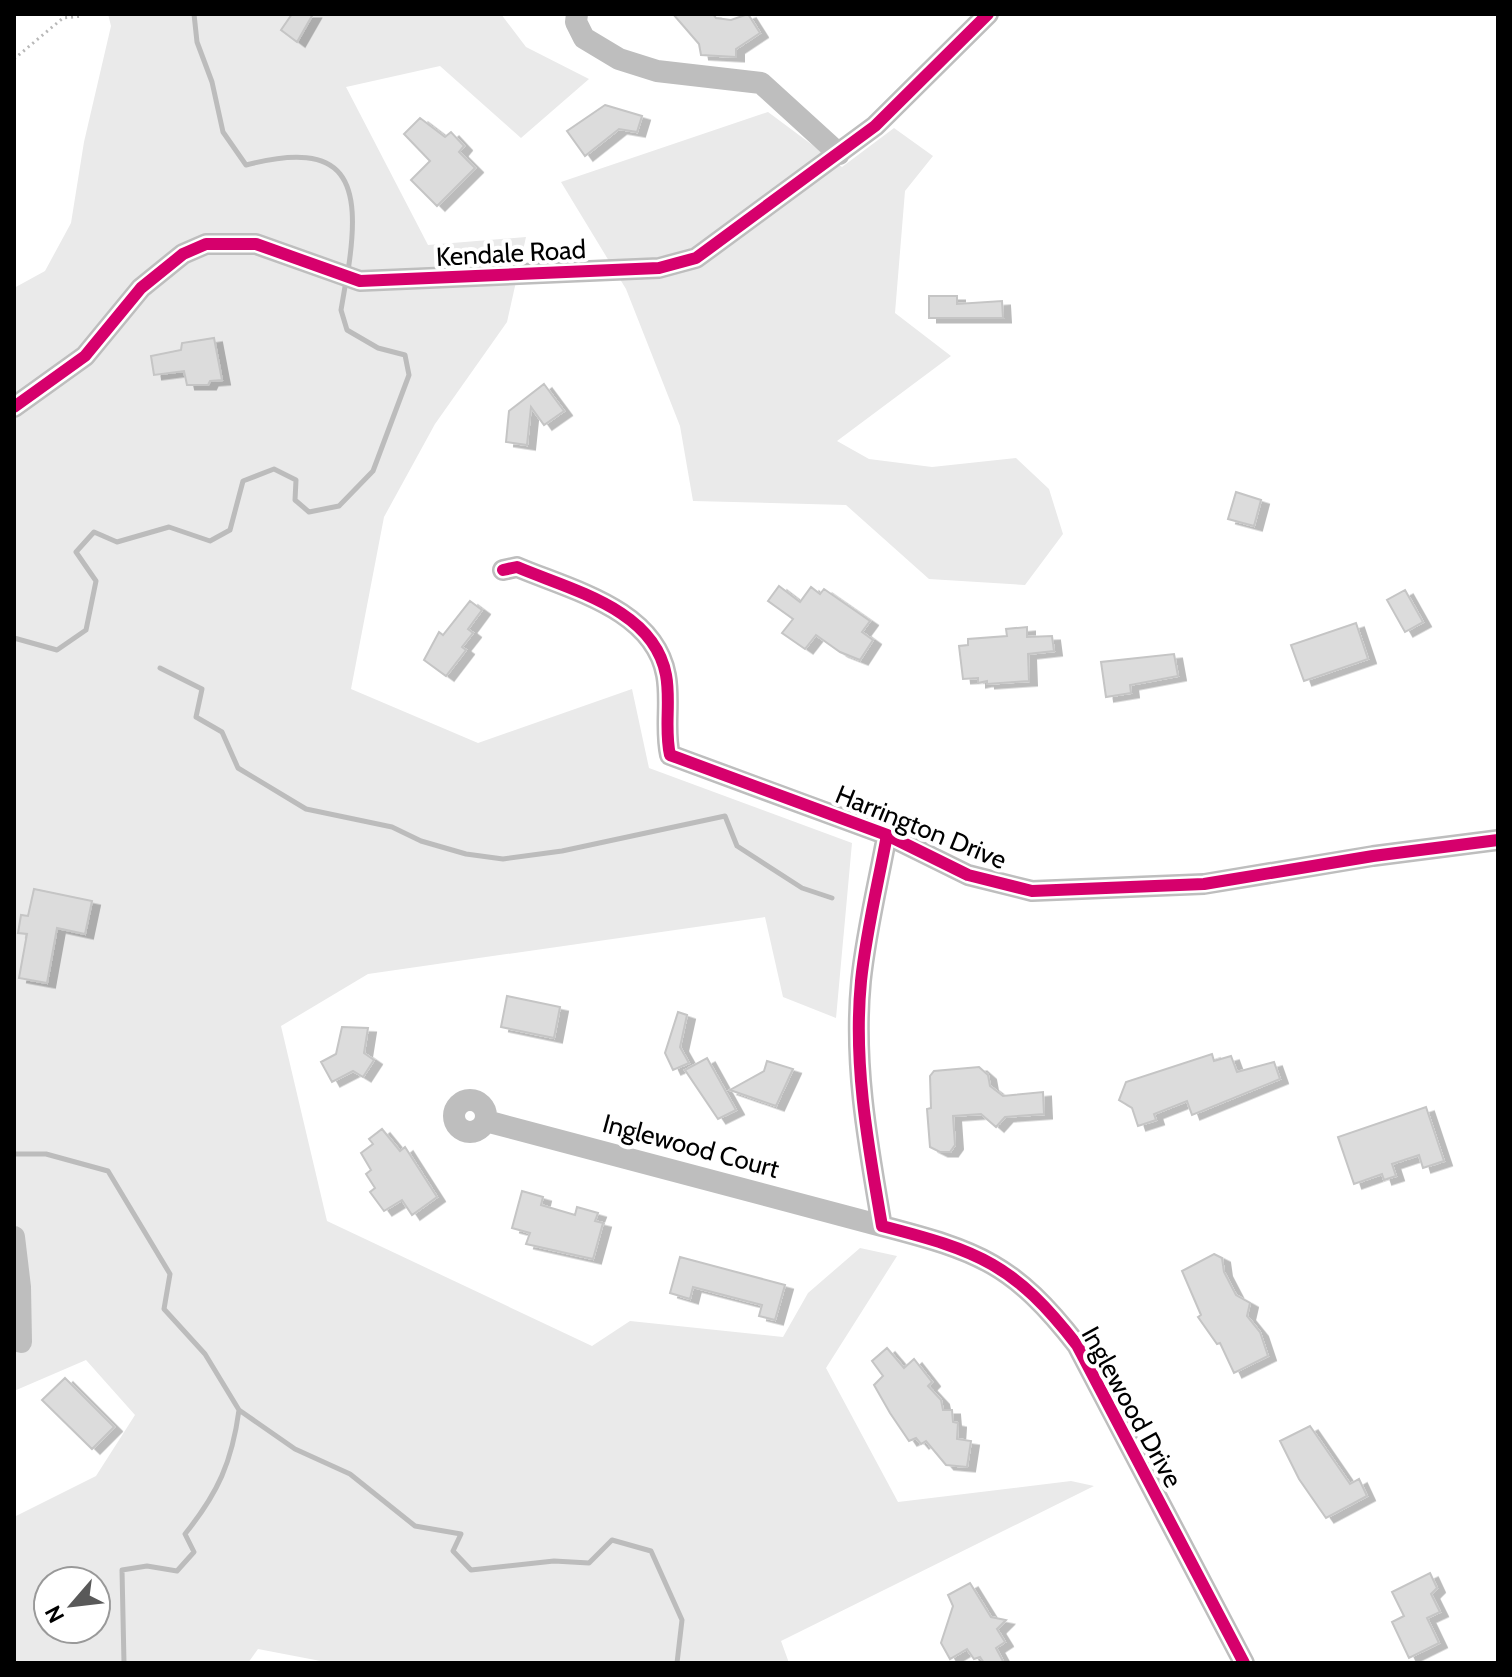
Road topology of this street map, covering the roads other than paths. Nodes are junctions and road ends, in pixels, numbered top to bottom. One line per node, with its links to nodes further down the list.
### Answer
1 (577, 14): 3 (street)
2 (974, 19): 3 (street, Kendale Road)
3 (839, 154): 4 (street, Kendale Road)
4 (14, 407)
5 (503, 570): 6 (street, Harrington Drive)
6 (887, 835): 7 (street, Harrington Drive); 9 (street)
7 (1498, 840)
8 (486, 1121): 9 (street, Inglewood Court)
9 (882, 1226): 12 (street, Inglewood Drive)
10 (14, 1237): 11 (street)
11 (21, 1342)
12 (1244, 1663)

